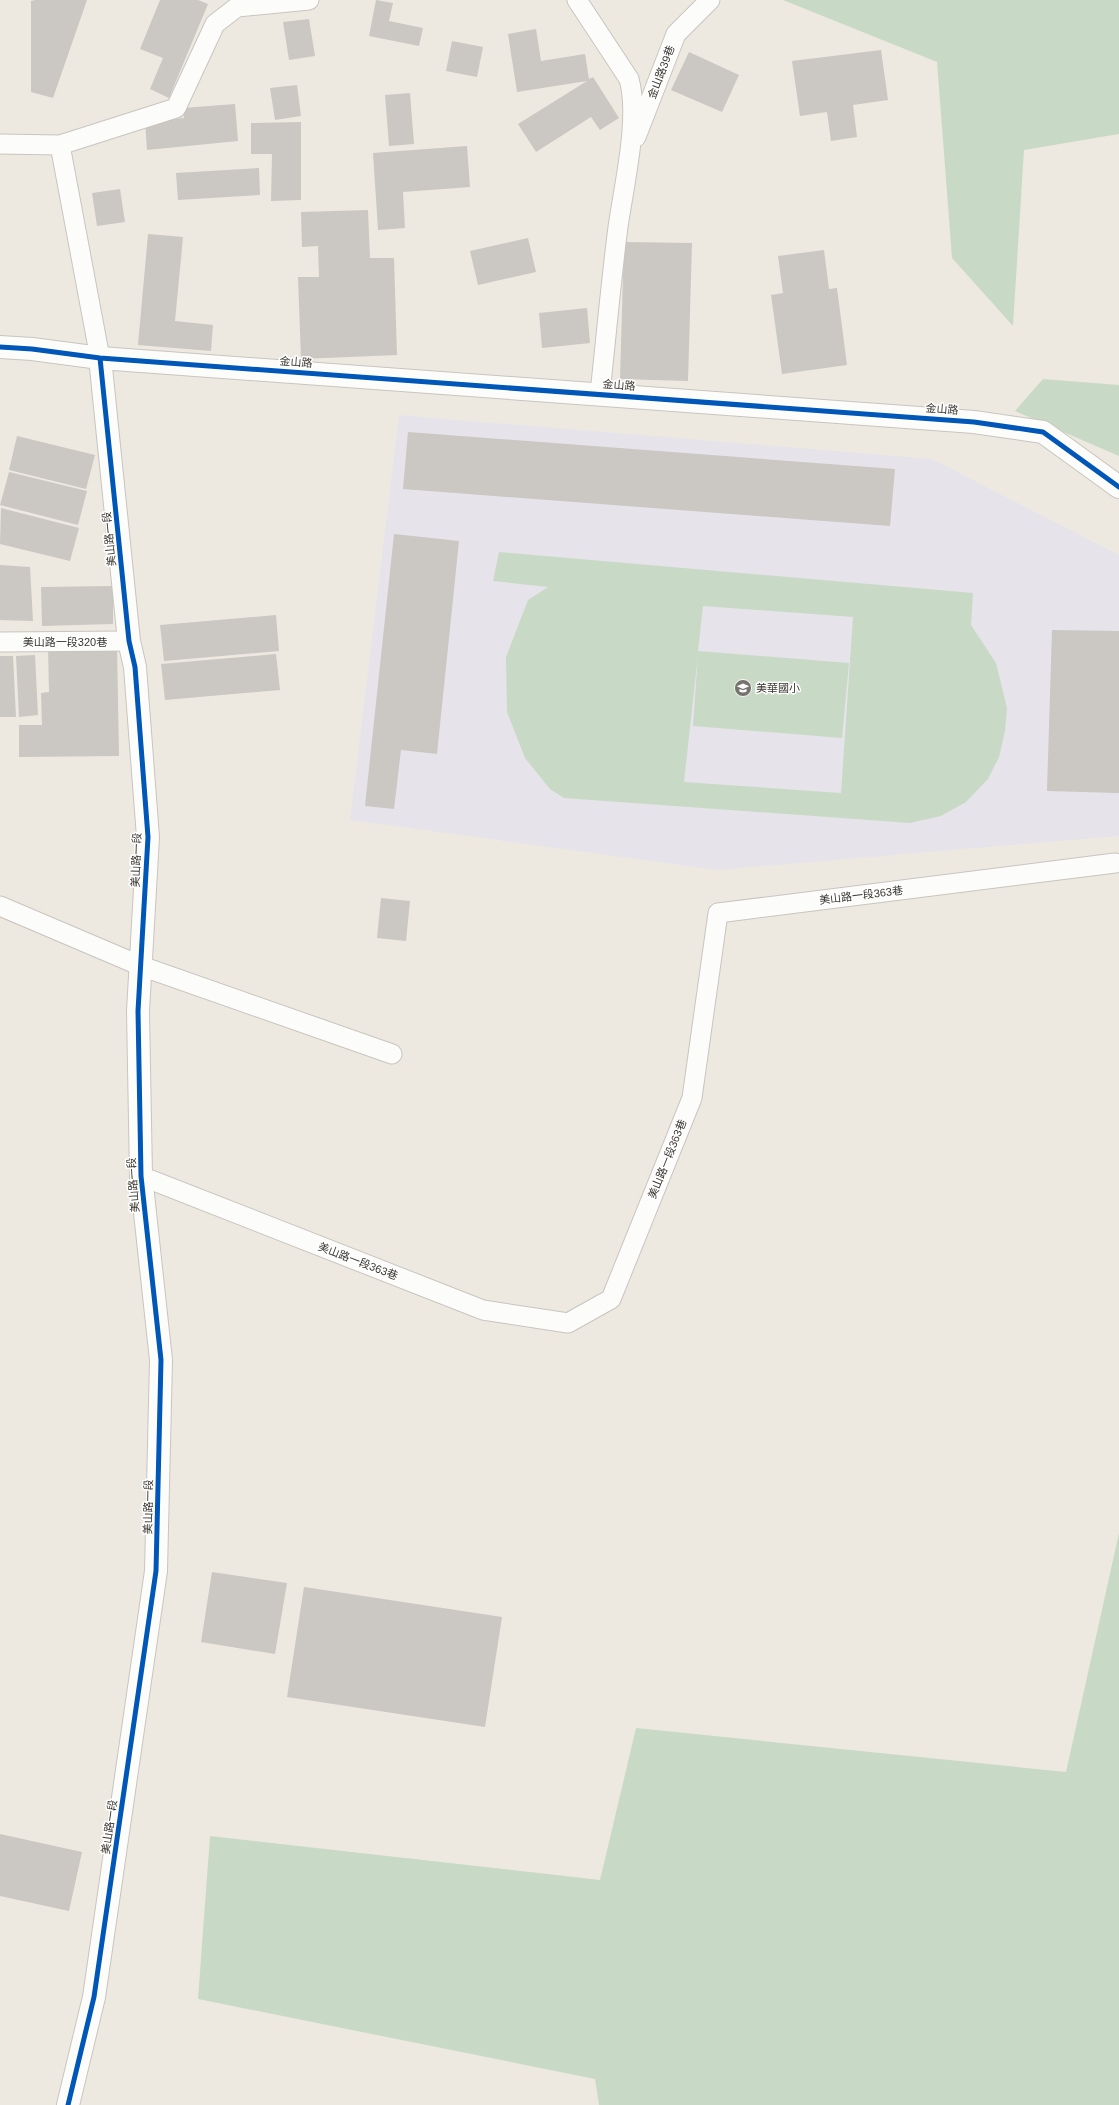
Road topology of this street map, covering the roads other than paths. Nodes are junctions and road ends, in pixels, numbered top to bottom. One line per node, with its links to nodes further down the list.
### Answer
1 (310, 0): 6 (lane)
2 (574, 0): 3 (lane)
3 (577, 0): 7 (lane)
4 (710, 0): 7 (lane, 金山路39巷)
5 (0, 144): 6 (lane)
6 (60, 145): 9 (lane)
7 (629, 155): 10 (lane)
8 (0, 347): 9 (street)
9 (100, 358): 10 (street, 金山路); 13 (street, 美山路一段)
10 (600, 393): 11 (street, 金山路)
11 (1119, 487)
12 (0, 642): 13 (lane, 美山路一段320巷)
13 (129, 642): 16 (street, 美山路一段)
14 (1115, 863): 18 (lane, 美山路一段363巷)
15 (0, 906): 16 (lane)
16 (141, 966): 17 (lane); 18 (street, 美山路一段)
17 (392, 1054)
18 (141, 1176): 19 (street, 美山路一段)
19 (68, 2105)

